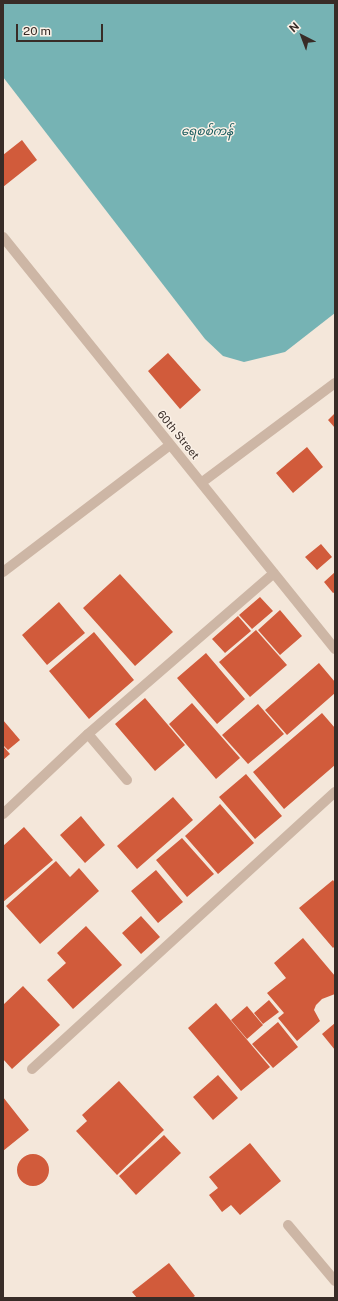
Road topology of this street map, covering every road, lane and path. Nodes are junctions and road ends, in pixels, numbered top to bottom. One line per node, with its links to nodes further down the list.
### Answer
1 (3, 237): 3 (street, 60th Street)
2 (335, 383): 4 (street)
3 (170, 444): 4 (street, 60th Street); 5 (street)
4 (201, 483): 6 (street, 60th Street)
5 (3, 572)
6 (274, 573): 7 (street, 60th Street); 8 (street)
7 (335, 649)
8 (88, 734): 9 (street); 11 (street)
9 (127, 780)
10 (335, 792): 12 (street)
11 (3, 814)
12 (32, 1069)
13 (288, 1225): 14 (street)
14 (335, 1281)

